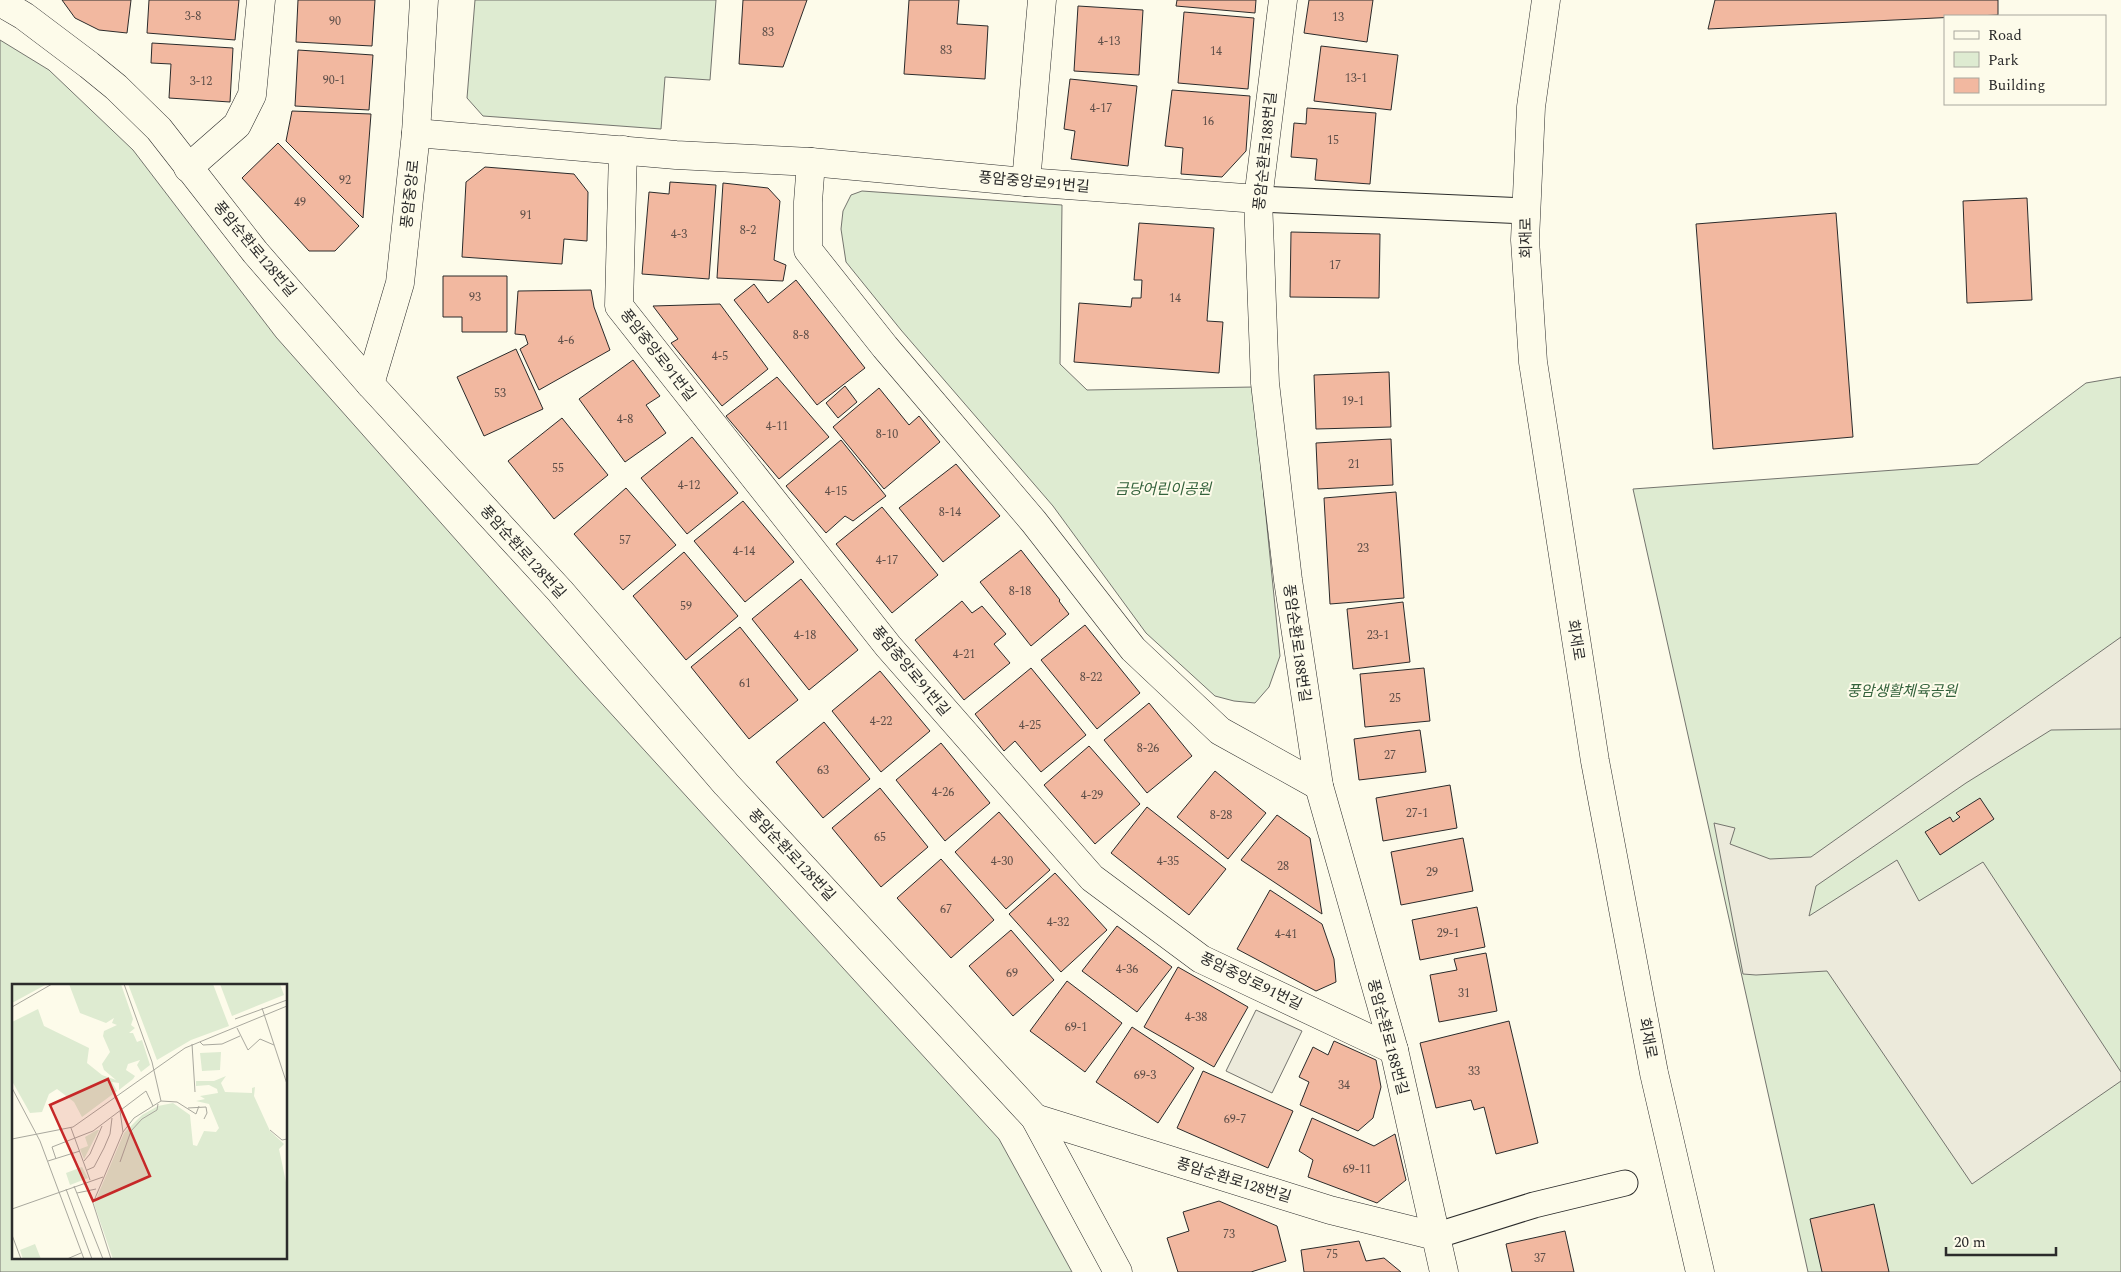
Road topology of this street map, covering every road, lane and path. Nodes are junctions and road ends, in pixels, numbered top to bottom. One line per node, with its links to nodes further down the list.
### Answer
1 (261, 0): 11 (street)
2 (424, 0): 8 (street, 풍암중앙로)
3 (1042, 0): 12 (street)
4 (1283, 0): 13 (street, 풍암순환로188번길)
5 (1546, 0): 14 (street, 회재로)
6 (0, 2): 7 (street, 풍암순환로128번길)
7 (25, 8): 11 (street, 풍암순환로128번길)
8 (416, 133): 9 (street, 풍암중앙로91번길); 15 (street, 풍암중앙로)
9 (624, 150): 10 (street, 풍암중앙로91번길); 17 (street, 풍암중앙로91번길)
10 (811, 162): 12 (street, 풍암중앙로91번길); 16 (street)
11 (188, 168): 15 (street, 풍암순환로128번길)
12 (1026, 182): 13 (street, 풍암중앙로91번길)
13 (1258, 199): 14 (street); 16 (street, 풍암순환로188번길)
14 (1526, 210): 23 (street, 회재로)
15 (370, 384): 18 (street, 풍암순환로128번길)
16 (1319, 786): 17 (street, 풍암순환로188번길)
17 (1394, 1050): 20 (street, 풍암순환로188번길)
18 (1035, 1118): 20 (street, 풍암순환로128번길); 21 (street, 풍암순환로128번길)
19 (1625, 1182): 20 (street)
20 (1435, 1236): 22 (street, 풍암순환로188번길)
21 (1118, 1272)
22 (1444, 1272)
23 (1700, 1272)

